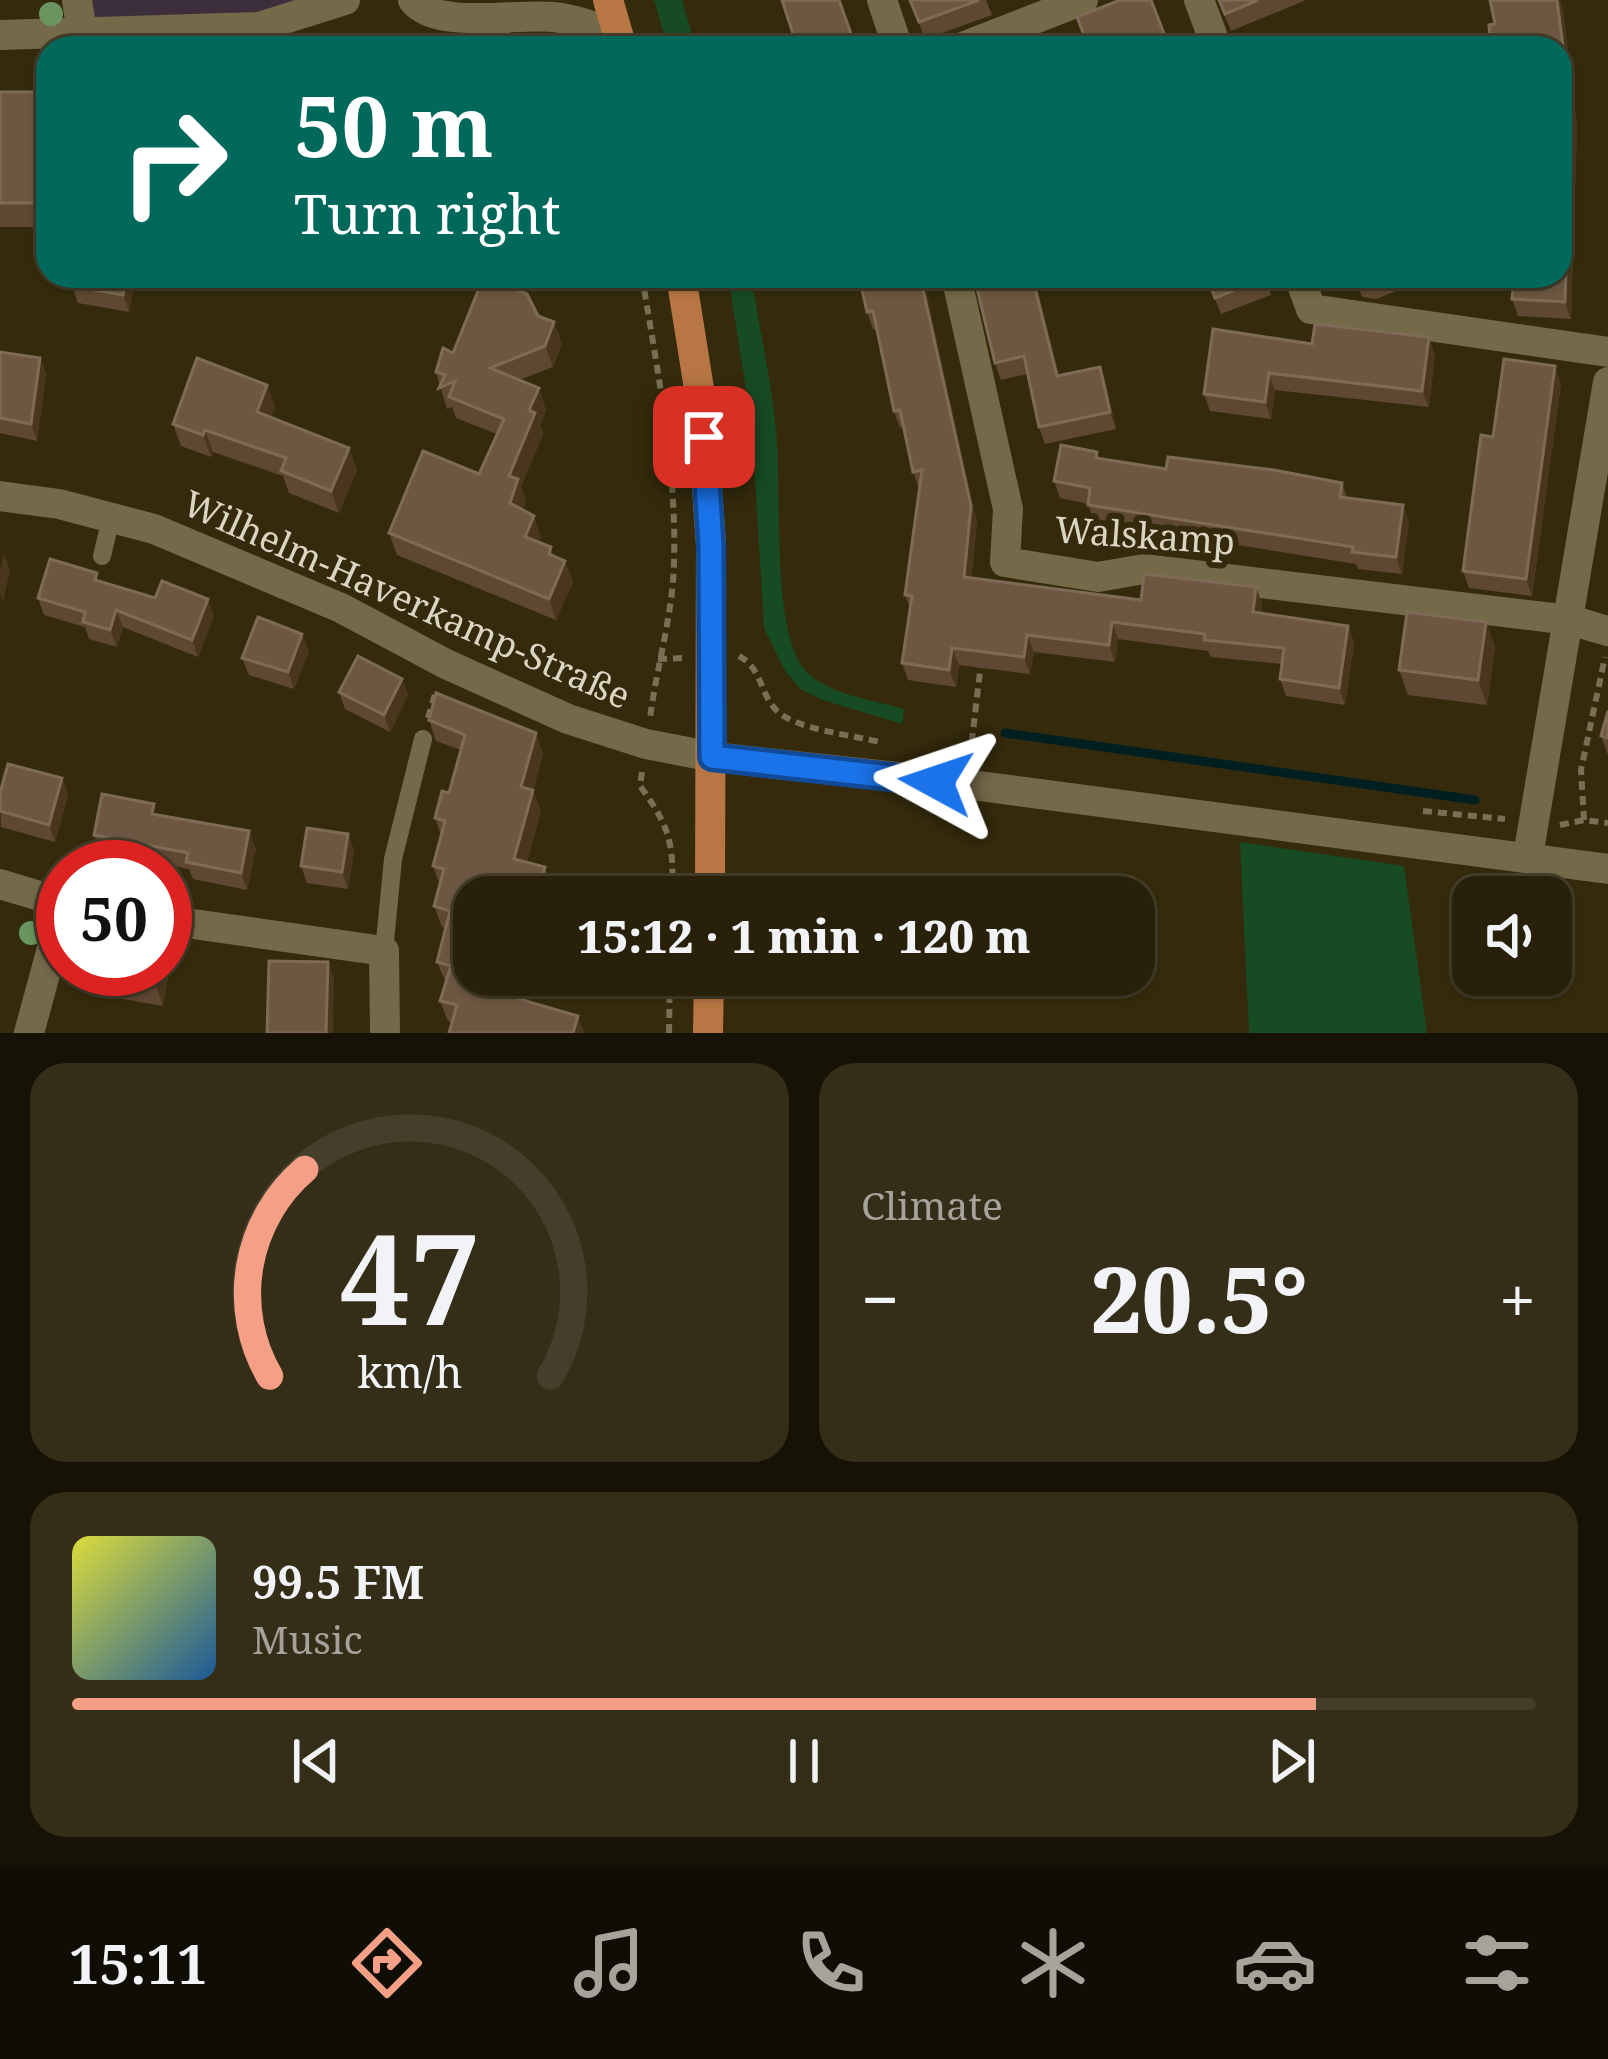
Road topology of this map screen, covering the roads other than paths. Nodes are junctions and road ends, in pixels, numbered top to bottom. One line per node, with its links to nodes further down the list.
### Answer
1 (77, 0): 9 (street)
2 (346, 0): 12 (street)
3 (413, 0): 8 (street)
4 (608, 0): 15 (main road)
5 (882, 0): 16 (street)
6 (1083, 0): 17 (street)
7 (1199, 0): 18 (street)
8 (497, 17): 13 (lane); 14 (street)
9 (82, 33): 10 (street); 11 (street)
10 (0, 34)
11 (142, 36)
12 (216, 36)
13 (501, 36)
14 (607, 36)
15 (619, 36)
16 (894, 36)
17 (990, 36)
18 (1212, 36)
19 (683, 288): 30 (main road)
20 (959, 288): 27 (street, Walskamp)
21 (1303, 288): 22 (street)
22 (1608, 352)
23 (1608, 382): 27 (street)
24 (0, 496): 25 (street, Wilhelm-Haverkamp-Straße)
25 (111, 518): 26 (lane); 30 (street, Wilhelm-Haverkamp-Straße)
26 (102, 556)
27 (1570, 620): 28 (street, Walskamp); 31 (street)
28 (1608, 631)
29 (424, 739): 37 (lane)
30 (712, 757): 31 (street, Wilhelm-Haverkamp-Straße); 33 (main road)
31 (1528, 856): 32 (street, Wilhelm-Haverkamp-Straße)
32 (1608, 869)
33 (710, 876)
34 (0, 884): 35 (street)
35 (36, 896)
36 (192, 924): 37 (street)
37 (384, 951): 41 (street)
38 (38, 996): 40 (street)
39 (709, 996): 42 (main road)
40 (28, 1033)
41 (385, 1033)
42 (708, 1033)

